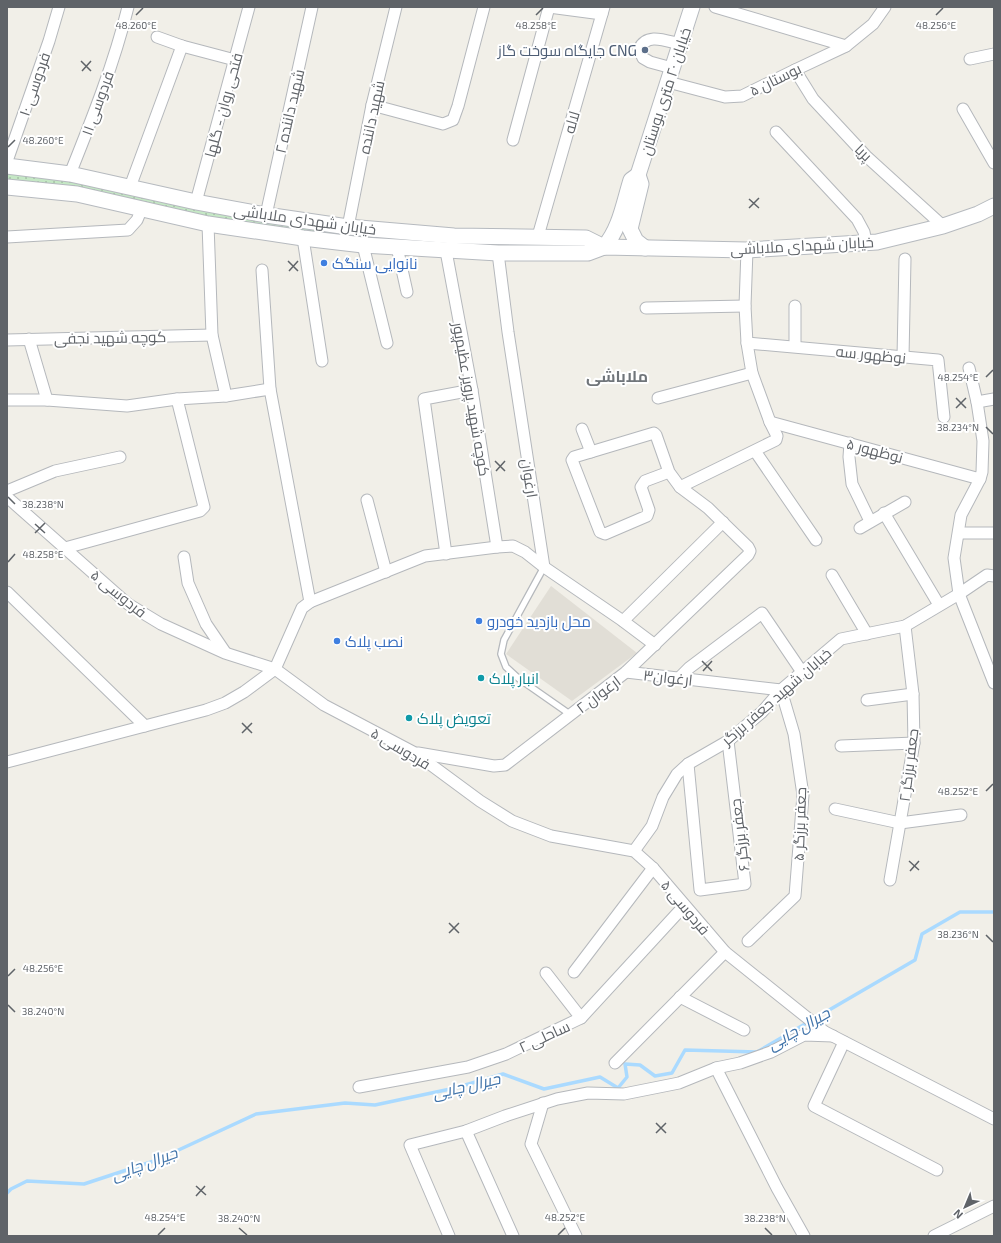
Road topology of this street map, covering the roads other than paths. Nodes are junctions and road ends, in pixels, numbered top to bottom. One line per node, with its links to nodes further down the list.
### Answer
1 (59, 7): 26 (street, فردوسی ۱۰)
2 (128, 7): 29 (street, فردوسی ۱۱)
3 (249, 7): 18 (street, فتحی روان - گلها)
4 (312, 7): 36 (street, شهید داننده ۲)
5 (396, 7): 22 (street, شهید داننده)
6 (484, 7): 22 (street)
7 (548, 7): 11 (street); 25 (street)
8 (692, 7): 13 (main road, خیابان ۲۰ متری بوستان)
9 (715, 7): 15 (street)
10 (886, 7): 15 (street, بوستان ۵)
11 (603, 10): 40 (street, لاله)
12 (157, 36): 14 (street)
13 (680, 44): 19 (main road, خیابان ۲۰ متری بوستان); 19 (street)
14 (182, 46): 18 (street); 32 (street)
15 (846, 46): 20 (street, بوستان ۵)
16 (994, 54): 17 (street)
17 (970, 59)
18 (235, 60): 33 (street, فتحی روان - گلها)
19 (672, 68): 21 (main road, خیابان ۲۰ متری بوستان)
20 (794, 70): 21 (street, بوستان ۵); 38 (street, پریا)
21 (668, 82): 30 (main road, خیابان ۲۰ متری بوستان)
22 (372, 106): 39 (street, شهید داننده)
23 (963, 109): 27 (street)
24 (776, 132): 43 (street)
25 (513, 140)
26 (7, 161)
27 (994, 162)
28 (7, 166): 29 (main road, خیابان شهدای ملاباشی)
29 (70, 174): 32 (main road, خیابان شهدای ملاباشی)
30 (638, 175): 46 (main road, خیابان ۲۰ متری بوستان); 47 (main road, خیابان ۲۰ متری بوستان)
31 (7, 187): 35 (main road, خیابان شهدای ملاباشی)
32 (130, 187): 33 (main road, خیابان شهدای ملاباشی)
33 (196, 202): 36 (main road, خیابان شهدای ملاباشی)
34 (994, 206): 38 (main road, خیابان شهدای ملاباشی)
35 (142, 208): 37 (main road, خیابان شهدای ملاباشی); 41 (street)
36 (266, 215): 39 (main road, خیابان شهدای ملاباشی)
37 (208, 224): 42 (main road, خیابان شهدای ملاباشی); 57 (street)
38 (943, 226): 43 (main road, خیابان شهدای ملاباشی)
39 (348, 227): 40 (main road, خیابان شهدای ملاباشی)
40 (538, 236): 46 (main road, خیابان شهدای ملاباشی)
41 (7, 237)
42 (303, 238): 44 (main road, خیابان شهدای ملاباشی); 64 (street)
43 (866, 242): 48 (main road, خیابان شهدای ملاباشی)
44 (363, 245): 45 (main road, خیابان شهدای ملاباشی); 60 (street)
45 (397, 247): 49 (main road, خیابان شهدای ملاباشی); 53 (street)
46 (604, 247): 47 (main road, خیابان شهدای ملاباشی); 50 (main road, خیابان شهدای ملاباشی)
47 (645, 248): 48 (main road, خیابان شهدای ملاباشی)
48 (747, 250): 54 (street)
49 (446, 251): 50 (main road, خیابان شهدای ملاباشی); 68 (street, کوچه شهید پرویز عظیم‌پور)
50 (498, 254): 101 (street, ارغوان)
51 (905, 259): 63 (street)
52 (262, 270): 67 (street)
53 (407, 292)
54 (745, 306): 56 (street); 61 (street)
55 (795, 306): 62 (street)
56 (646, 308)
57 (212, 335): 58 (street, کوچه شهید نجفی); 69 (street)
58 (29, 339): 59 (street, کوچه شهید نجفی); 74 (street)
59 (7, 340)
60 (387, 343)
61 (747, 343): 62 (street, نوظهور سه); 66 (street)
62 (796, 346): 63 (street, نوظهور سه)
63 (903, 357): 76 (street, نوظهور سه)
64 (322, 361)
65 (969, 368): 75 (street)
66 (752, 373): 70 (street); 77 (street)
67 (270, 389): 69 (street); 107 (street)
68 (472, 390): 97 (street, کوچه شهید پرویز عظیم‌پور); 99 (street)
69 (226, 396): 71 (street)
70 (658, 398)
71 (177, 399): 74 (street); 98 (street)
72 (994, 399): 75 (street)
73 (7, 400): 74 (street)
74 (47, 400)
75 (977, 402): 84 (street)
76 (944, 417)
77 (770, 422): 79 (street, نوظهور ۵); 80 (street)
78 (582, 429): 81 (street)
79 (850, 443): 84 (street, نوظهور ۵); 91 (street)
80 (755, 451): 85 (street); 96 (street)
81 (591, 452): 83 (street); 83 (street)
82 (120, 457): 86 (street)
83 (669, 472): 85 (street)
84 (980, 479): 94 (street)
85 (680, 487): 92 (street)
86 (7, 491)
87 (7, 497): 98 (street, فردوسی ۵)
88 (368, 500): 102 (street)
89 (905, 502): 90 (street)
90 (884, 514): 91 (street); 108 (street)
91 (870, 521): 93 (street)
92 (723, 522): 109 (street); 112 (street, ارغوان ۲)
93 (860, 528)
94 (959, 533): 95 (street); 106 (street)
95 (994, 533)
96 (816, 540)
97 (497, 547): 99 (street); 101 (street)
98 (64, 548): 113 (street, فردوسی ۵)
99 (446, 554): 102 (street)
100 (184, 557): 113 (street)
101 (544, 567): 109 (street); 122 (lane)
102 (386, 572): 107 (street)
103 (832, 575): 111 (street)
104 (994, 576): 106 (street, خیابان شهید جعفر برزگر)
105 (7, 592): 123 (street)
106 (959, 594): 108 (street, خیابان شهید جعفر برزگر); 118 (street)
107 (310, 602): 114 (street)
108 (939, 605): 110 (street, خیابان شهید جعفر برزگر)
109 (623, 621): 112 (street)
110 (905, 626): 111 (street, خیابان شهید جعفر برزگر); 120 (street, جعفر برزگر ۲)
111 (867, 634): 116 (street, خیابان شهید جعفر برزگر)
112 (655, 645): 115 (street, ارغوان ۲)
113 (225, 653): 114 (street, فردوسی ۵)
114 (275, 669): 123 (street); 127 (street, فردوسی ۵)
115 (626, 672): 117 (street, ارغوان۳); 122 (street, ارغوان ۲)
116 (802, 672): 117 (street); 119 (street, خیابان شهید جعفر برزگر)
117 (678, 678): 119 (street, ارغوان۳)
118 (994, 683)
119 (781, 690): 124 (street, خیابان شهید جعفر برزگر); 137 (street, جعفر برزگر ۵)
120 (913, 694): 121 (street); 125 (street, جعفر برزگر ۲)
121 (867, 700)
122 (571, 715): 127 (street, ارغوان ۲)
123 (145, 726): 128 (street)
124 (728, 741): 129 (street, خیابان شهید جعفر برزگر); 129 (street, جعفر برزگر ۶)
125 (914, 743): 126 (street); 132 (street, جعفر برزگر ۲)
126 (841, 746)
127 (415, 753): 133 (street, فردوسی ۵)
128 (7, 762)
129 (688, 764): 133 (street, خیابان شهید جعفر برزگر)
130 (835, 809): 132 (street)
131 (961, 815): 132 (street)
132 (900, 823): 135 (street, جعفر برزگر ۲)
133 (634, 851): 134 (street, فردوسی ۵)
134 (653, 868): 136 (street, فردوسی ۵); 139 (street)
135 (890, 880)
136 (684, 906): 138 (street, فردوسی ۵); 142 (street, ساحلی ۲)
137 (748, 942)
138 (725, 952): 141 (street); 144 (street, فردوسی ۵)
139 (574, 972)
140 (546, 973): 142 (street)
141 (680, 997): 143 (street); 146 (street)
142 (581, 1018): 148 (street, ساحلی ۲)
143 (744, 1030)
144 (829, 1034): 145 (street, فردوسی ۵); 147 (street)
145 (844, 1042): 150 (street, فردوسی ۵); 152 (street)
146 (615, 1063)
147 (716, 1068): 149 (street); 157 (street)
148 (359, 1087)
149 (543, 1103): 151 (street); 156 (street)
150 (994, 1119)
151 (466, 1131): 154 (street); 155 (street)
152 (937, 1170)
153 (994, 1206): 158 (street)
154 (449, 1236)
155 (513, 1236)
156 (576, 1236)
157 (804, 1236)
158 (934, 1236)

